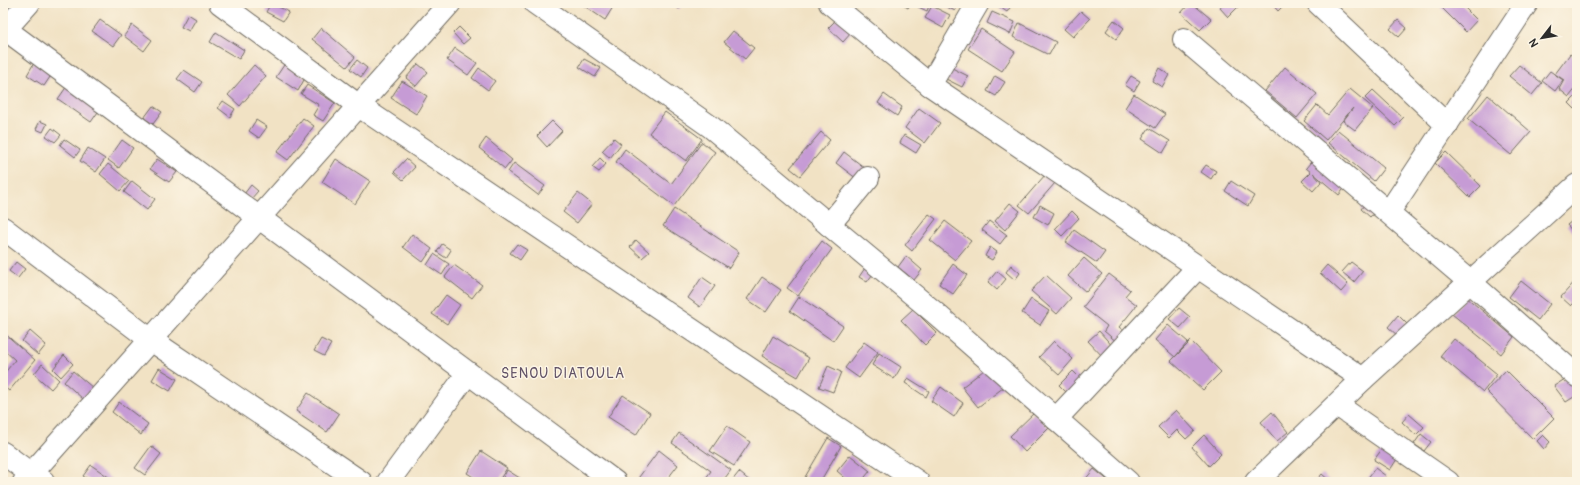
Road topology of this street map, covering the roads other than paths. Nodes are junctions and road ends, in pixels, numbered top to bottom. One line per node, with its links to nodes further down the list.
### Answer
1 (29, 3): 9 (street)
2 (220, 3): 12 (street)
3 (450, 3): 12 (street)
4 (536, 3): 18 (street)
5 (830, 3): 11 (street)
6 (978, 3): 11 (street)
7 (1318, 3): 13 (street)
8 (1527, 3): 13 (street)
9 (4, 30): 17 (street)
10 (1184, 39): 16 (street)
11 (930, 85): 20 (street)
12 (359, 106): 17 (street); 33 (street)
13 (1447, 125): 16 (street)
14 (868, 178): 18 (street)
15 (1577, 184): 21 (street)
16 (1389, 212): 21 (street)
17 (259, 218): 22 (street); 23 (street)
18 (829, 225): 27 (street)
19 (3, 228): 22 (street)
20 (1198, 267): 25 (street); 27 (street)
21 (1470, 282): 24 (street); 25 (street)
22 (151, 340): 29 (street); 30 (street)
23 (468, 372): 31 (street); 32 (street)
24 (1577, 376)
25 (1363, 379): 26 (street)
26 (1337, 405): 35 (street); 36 (street)
27 (1056, 419): 34 (street)
28 (3, 453): 29 (street)
29 (33, 479)
30 (361, 482)
31 (388, 482)
32 (615, 482)
33 (918, 482)
34 (1128, 482)
35 (1256, 482)
36 (1448, 482)

